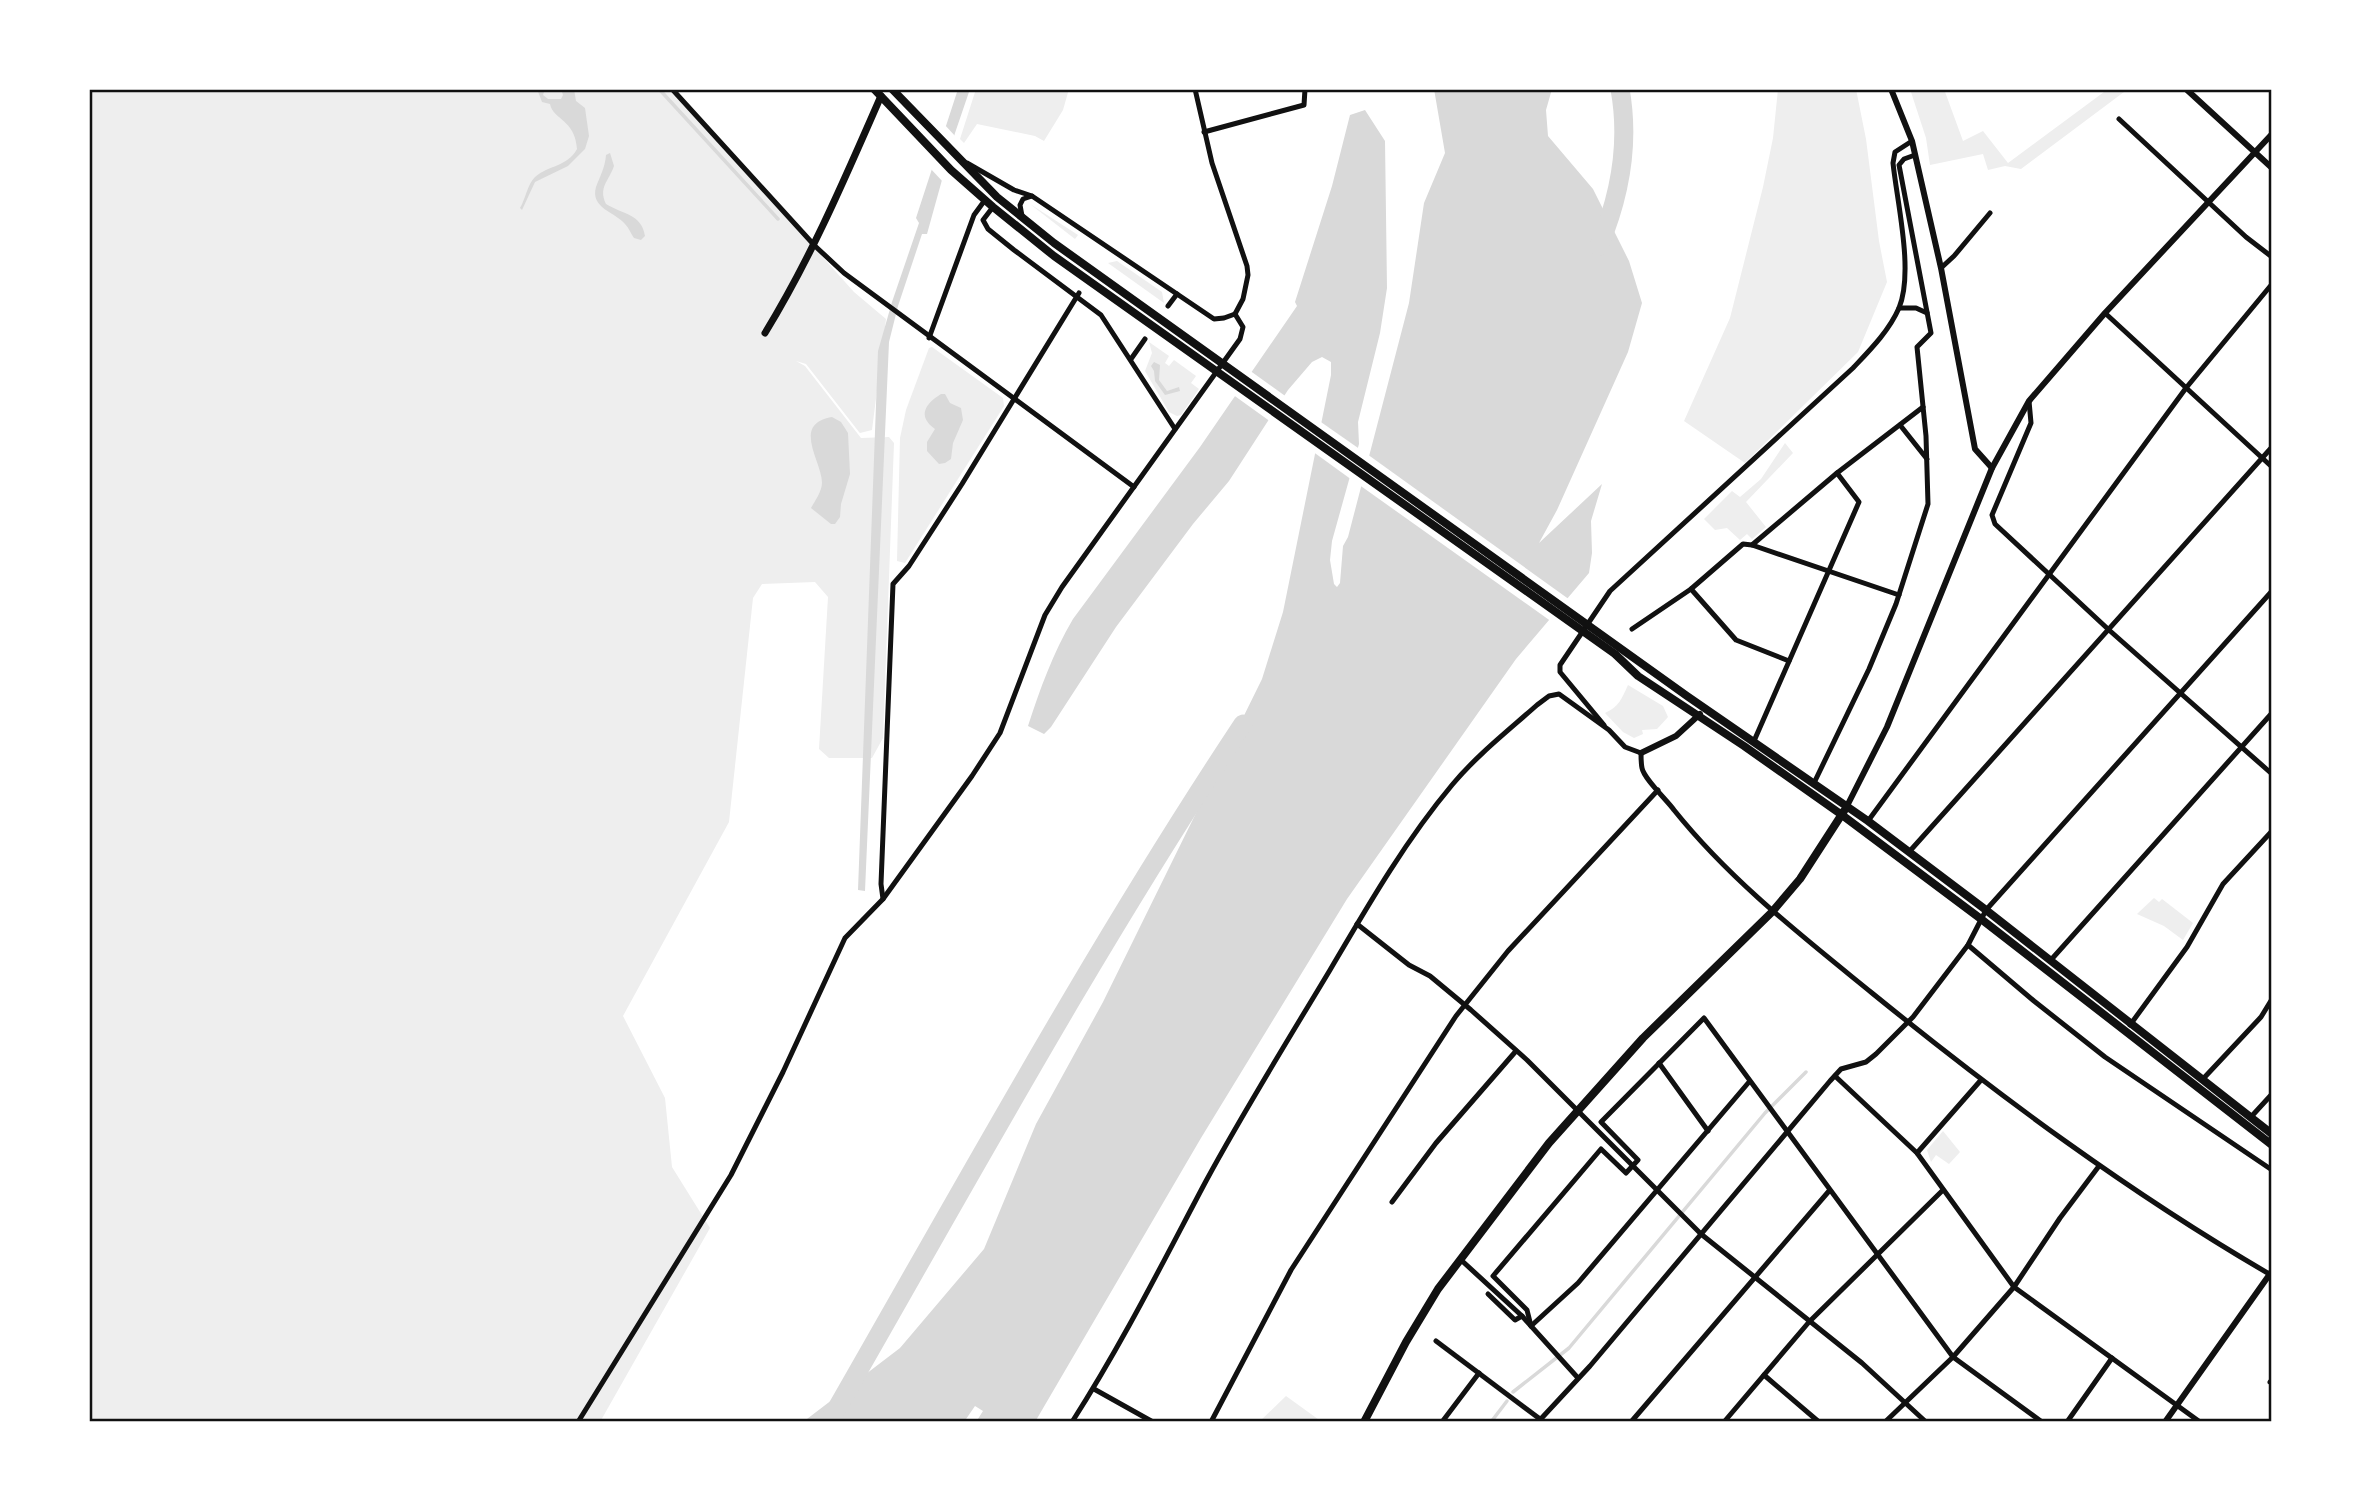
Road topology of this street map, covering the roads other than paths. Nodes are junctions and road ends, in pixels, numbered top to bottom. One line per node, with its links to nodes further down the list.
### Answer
1 (672, 89): 23 (street)
2 (874, 89): 8 (main road)
3 (892, 89): 15 (main road)
4 (1195, 89): 10 (street)
5 (1305, 89): 10 (street)
6 (1891, 89): 12 (street)
7 (2186, 89): 13 (street)
8 (883, 93): 18 (main road); 23 (main road)
9 (2119, 119): 19 (street)
10 (1204, 132): 35 (street)
11 (2272, 134): 13 (street)
12 (1912, 141): 14 (street); 32 (street)
13 (2255, 153): 16 (street); 19 (street)
14 (1915, 155): 27 (street); 33 (street)
15 (959, 158): 17 (street); 22 (main road)
16 (2272, 168)
17 (1032, 197): 22 (street); 24 (street)
18 (985, 200): 20 (main road); 37 (street)
19 (2208, 201): 26 (street); 34 (street)
20 (993, 207): 30 (street); 40 (main road)
21 (1990, 213): 27 (street)
22 (1024, 219): 40 (main road)
23 (815, 246): 36 (main road); 37 (street)
24 (1109, 249): 25 (street); 29 (street)
25 (1104, 257)
26 (2272, 257)
27 (1941, 268): 51 (street)
28 (2272, 284): 41 (street)
29 (1177, 294): 31 (street); 35 (street)
30 (1078, 295): 39 (street); 42 (street)
31 (1168, 306)
32 (1899, 308): 33 (street); 68 (street)
33 (1927, 313): 44 (street)
34 (2105, 313): 41 (street); 43 (street)
35 (1234, 314): 46 (street)
36 (765, 333)
37 (928, 336): 42 (street)
38 (1145, 339): 39 (street)
39 (1131, 359): 46 (street)
40 (1216, 365): 62 (main road)
41 (2186, 388): 48 (street); 56 (street)
42 (1013, 398): 53 (street); 80 (street)
43 (2029, 401): 51 (street); 56 (street)
44 (1923, 407): 45 (street); 49 (street)
45 (1900, 425): 49 (street); 52 (street)
46 (1175, 429): 53 (street)
47 (2272, 447): 48 (street)
48 (2262, 458): 50 (street); 61 (street)
49 (1927, 459): 59 (street)
50 (2272, 467)
51 (1992, 468): 75 (street)
52 (1837, 473): 54 (street); 55 (street)
53 (1134, 487): 80 (street)
54 (1752, 545): 55 (street); 57 (street)
55 (1828, 572): 59 (street); 63 (street)
56 (2048, 574): 61 (street); 77 (street)
57 (1691, 589): 60 (street); 63 (street)
58 (2272, 591): 64 (street)
59 (1899, 595): 73 (street)
60 (1632, 629)
61 (2109, 630): 64 (street); 79 (street)
62 (1592, 632): 65 (main road); 67 (main road)
63 (1789, 660): 69 (street)
64 (2180, 694): 70 (street); 81 (street)
65 (1704, 707): 67 (street); 69 (main road)
66 (2272, 713): 70 (street)
67 (1699, 716): 71 (street); 76 (main road)
68 (1609, 730): 71 (street); 84 (street)
69 (1754, 741): 73 (main road)
70 (2241, 747): 72 (street); 86 (street)
71 (1640, 752): 74 (street)
72 (2272, 774)
73 (1814, 783): 75 (main road)
74 (1658, 790): 82 (street); 88 (street)
75 (1847, 806): 76 (main road); 77 (main road)
76 (1842, 816): 82 (main road); 83 (main road)
77 (1868, 821): 79 (main road)
78 (2272, 831): 90 (street)
79 (1909, 852): 81 (main road)
80 (883, 899): 133 (street)
81 (1986, 909): 83 (street); 86 (main road)
82 (1773, 912): 89 (street); 98 (main road)
83 (1981, 919): 85 (street); 103 (main road)
84 (1357, 924): 88 (street); 128 (street)
85 (1968, 945): 89 (street); 107 (street)
86 (2050, 962): 90 (main road)
87 (2272, 999): 95 (street)
88 (1465, 1005): 91 (street); 136 (street)
89 (1906, 1021): 93 (street); 94 (street)
90 (2130, 1025): 95 (main road)
91 (1516, 1051): 98 (street); 111 (street)
92 (1659, 1063): 96 (street); 100 (street); 105 (street)
93 (1835, 1076): 101 (street); 104 (street)
94 (1981, 1080): 104 (street); 106 (street)
95 (2202, 1080): 99 (main road)
96 (1749, 1082): 100 (street); 101 (street)
97 (2272, 1094): 99 (street)
98 (1577, 1110): 105 (street); 114 (main road)
99 (2250, 1118): 102 (main road)
100 (1708, 1131): 109 (street)
101 (1787, 1132): 110 (street); 112 (street)
102 (2272, 1134)
103 (2272, 1145)
104 (1917, 1153): 108 (street)
105 (1633, 1166): 109 (street); 121 (street)
106 (2099, 1166): 115 (street); 117 (street)
107 (2272, 1170)
108 (1943, 1190): 113 (street); 117 (street)
109 (1658, 1191): 112 (street); 121 (street)
110 (1829, 1191): 113 (street); 116 (street)
111 (1392, 1202)
112 (1701, 1234): 116 (street); 127 (street)
113 (1877, 1255): 120 (street); 123 (street)
114 (1460, 1259): 119 (street); 137 (main road)
115 (2271, 1273): 130 (street)
116 (1754, 1277): 120 (street); 139 (street)
117 (2014, 1287): 123 (street); 124 (street)
118 (1488, 1294): 119 (street)
119 (1522, 1316): 121 (street)
120 (1809, 1322): 126 (street); 129 (street)
121 (1531, 1326): 127 (street)
122 (1436, 1341): 125 (street)
123 (1953, 1357): 129 (street); 145 (street)
124 (2112, 1358): 130 (street); 146 (street)
125 (1479, 1373): 132 (street); 138 (street)
126 (1764, 1375): 131 (street); 140 (street)
127 (1578, 1378): 132 (street)
128 (1094, 1389): 134 (street); 135 (street)
129 (1906, 1401): 143 (street); 144 (street)
130 (2177, 1405): 147 (street); 148 (street)
131 (1810, 1413): 141 (street); 142 (street)
132 (1541, 1421)
133 (578, 1422)
134 (1072, 1422)
135 (1153, 1422)
136 (1211, 1422)
137 (1364, 1422)
138 (1442, 1422)
139 (1631, 1422)
140 (1724, 1422)
141 (1803, 1422)
142 (1819, 1422)
143 (1885, 1422)
144 (1926, 1422)
145 (2042, 1422)
146 (2067, 1422)
147 (2165, 1422)
148 (2200, 1422)

